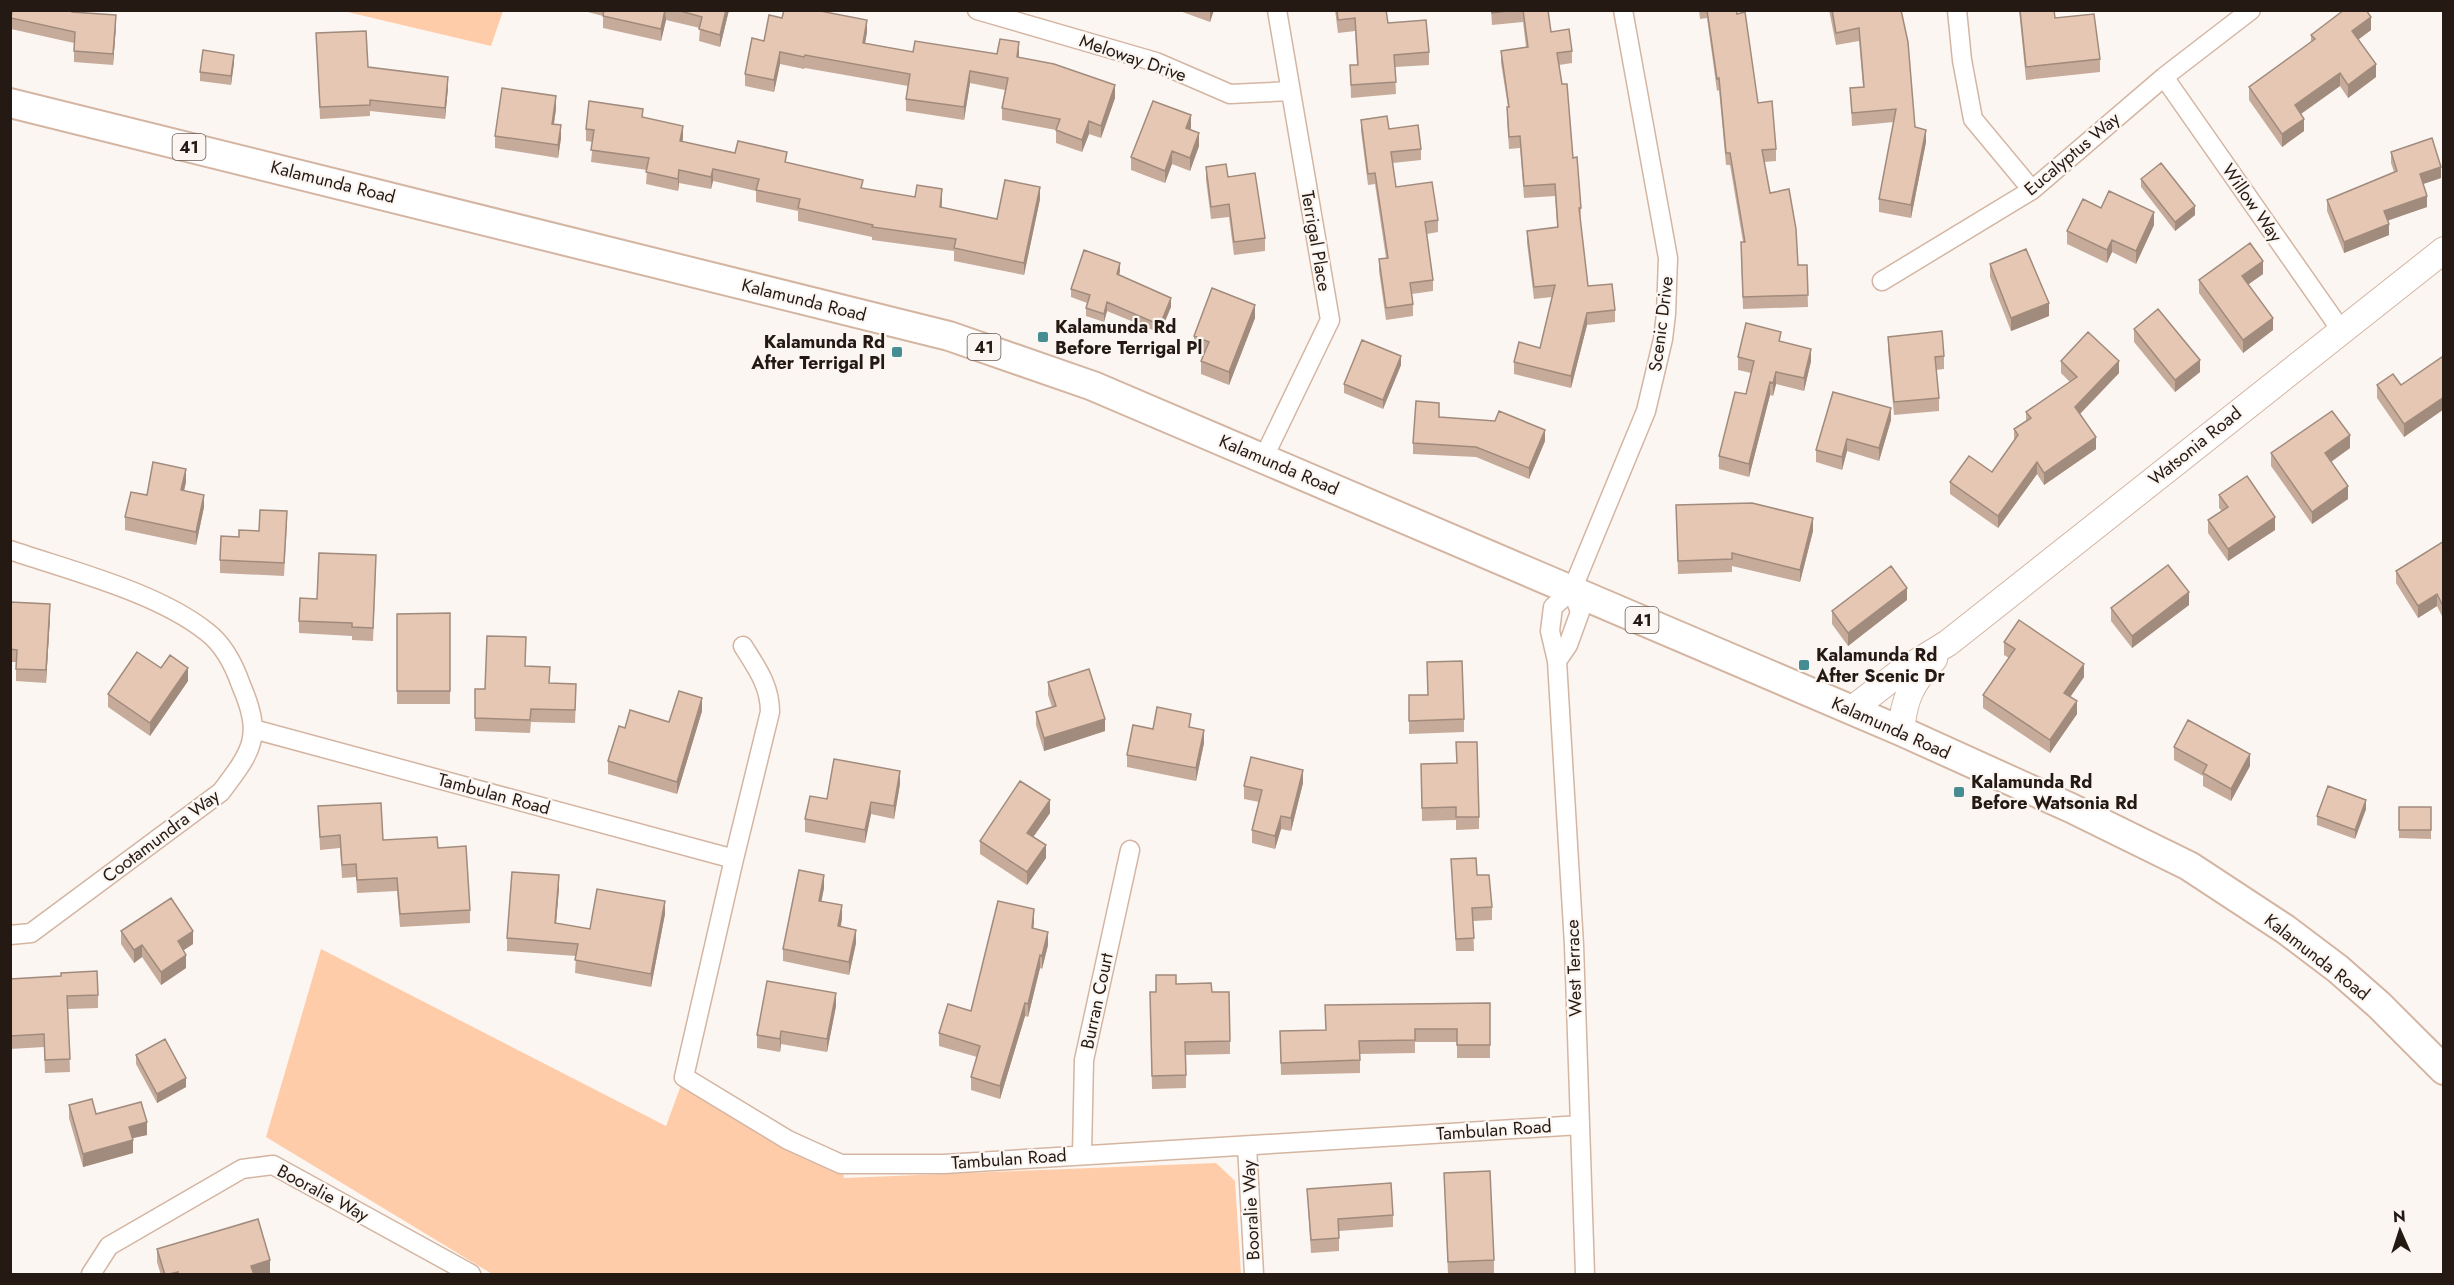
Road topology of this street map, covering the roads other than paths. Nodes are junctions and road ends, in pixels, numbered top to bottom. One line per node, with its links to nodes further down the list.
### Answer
1 (977, 10): 7 (street, Meloway Drive)
2 (1277, 10): 7 (street, Terrigal Place)
3 (1623, 10): 15 (street, Scenic Drive)
4 (1957, 10): 9 (street)
5 (2251, 10): 6 (street, Eucalyptus Way)
6 (2164, 76): 9 (street, Eucalyptus Way); 12 (street, Willow Way)
7 (1290, 91): 13 (street, Terrigal Place)
8 (10, 103): 13 (main road, Kalamunda Road / 41)
9 (2032, 190): 11 (street, Eucalyptus Way)
10 (2444, 250): 12 (street, Watsonia Road)
11 (1882, 281)
12 (2341, 330): 16 (street, Watsonia Road)
13 (1263, 459): 15 (main road, Kalamunda Road / 41)
14 (10, 550): 20 (street, Cootamundra Way)
15 (1572, 590): 18 (street); 18 (street, West Terrace); 19 (main road, Kalamunda Road / 41)
16 (1948, 644): 19 (street, Watsonia Road); 21 (street, Watsonia Road)
17 (743, 646): 23 (street, Tambulan Road)
18 (1557, 662): 26 (street, West Terrace)
19 (1851, 710): 21 (main road, Kalamunda Road / 41)
20 (253, 729): 23 (street, Tambulan Road); 24 (street, Cootamundra Way)
21 (1901, 731): 25 (main road, Kalamunda Road / 41)
22 (1130, 850): 28 (street, Burran Court)
23 (735, 859): 28 (street, Tambulan Road)
24 (10, 935)
25 (2444, 1070)
26 (1580, 1125): 27 (street, Tambulan Road); 32 (street, West Terrace)
27 (1247, 1146): 28 (street, Tambulan Road); 31 (street, Booralie Way)
28 (1082, 1154)
29 (91, 1275): 30 (street, Booralie Way)
30 (471, 1275)
31 (1254, 1275)
32 (1585, 1275)

